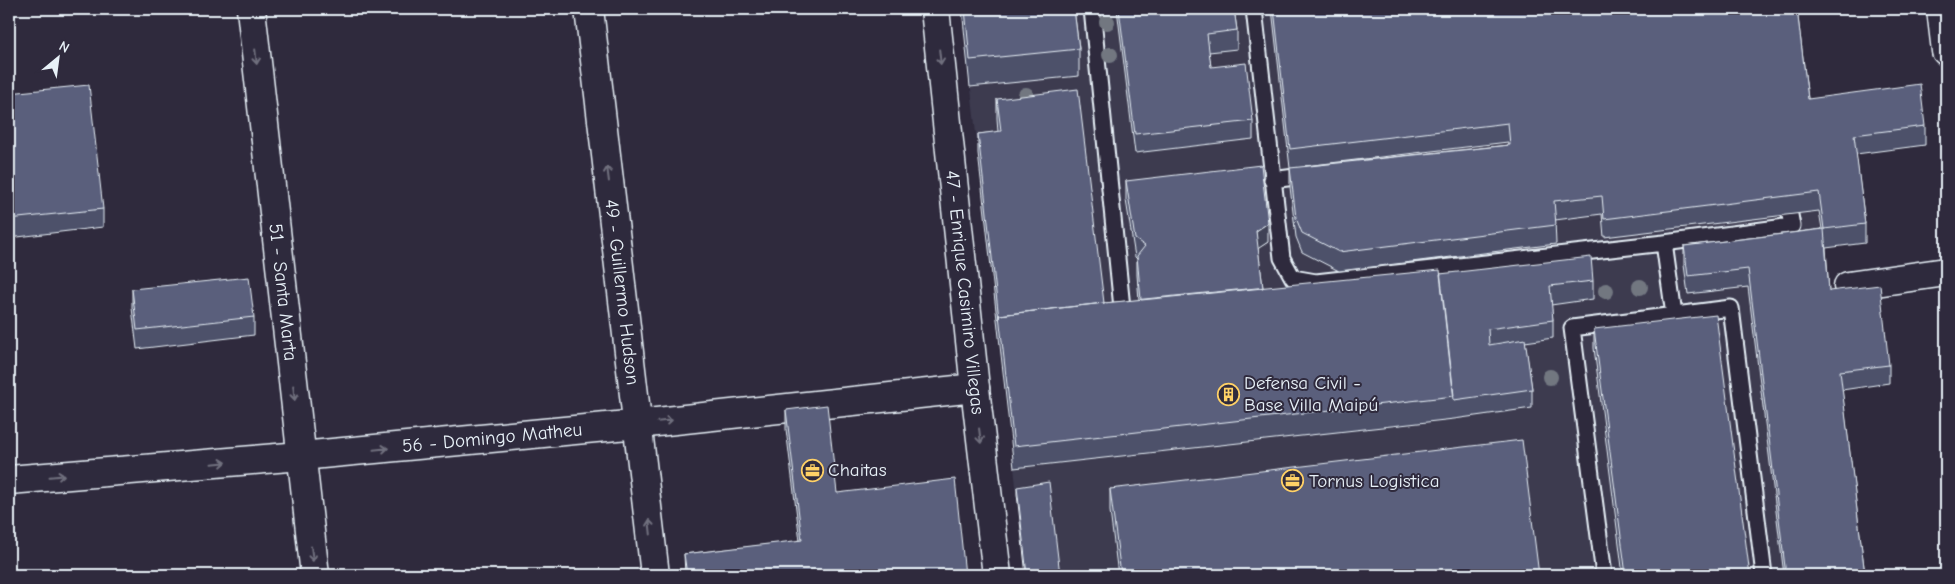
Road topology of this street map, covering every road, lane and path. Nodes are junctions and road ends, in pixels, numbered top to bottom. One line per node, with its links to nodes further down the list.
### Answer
1 (251, 9): 18 (street, 51 - Santa Marta, one-way to 18)
2 (589, 9): 17 (street, 49 - Guillermo Hudson, one-way to 2)
3 (935, 9): 16 (street, 47 - Enrique Casimiro Villegas, one-way to 16)
4 (1092, 9): 14 (lane)
5 (1254, 9): 8 (lane)
6 (1941, 9): 7 (street)
7 (1946, 51)
8 (1268, 171): 9 (lane); 11 (lane)
9 (1322, 174)
10 (1790, 215): 11 (lane)
11 (1664, 243): 15 (lane)
12 (1946, 272): 13 (street)
13 (1848, 286)
14 (1122, 308)
15 (1674, 315): 23 (lane); 24 (lane)
16 (975, 388): 17 (street, 56 - Domingo Matheu, one-way to 16); 22 (street, 47 - Enrique Casimiro Villegas, one-way to 22)
17 (638, 424): 18 (street, 56 - Domingo Matheu, one-way to 17); 21 (street, 49 - Guillermo Hudson, one-way to 17)
18 (301, 456): 19 (street, 56 - Domingo Matheu, one-way to 18); 20 (street, 51 - Santa Marta, one-way to 20)
19 (9, 480)
20 (315, 575)
21 (655, 575)
22 (997, 575)
23 (1604, 575)
24 (1764, 575)

